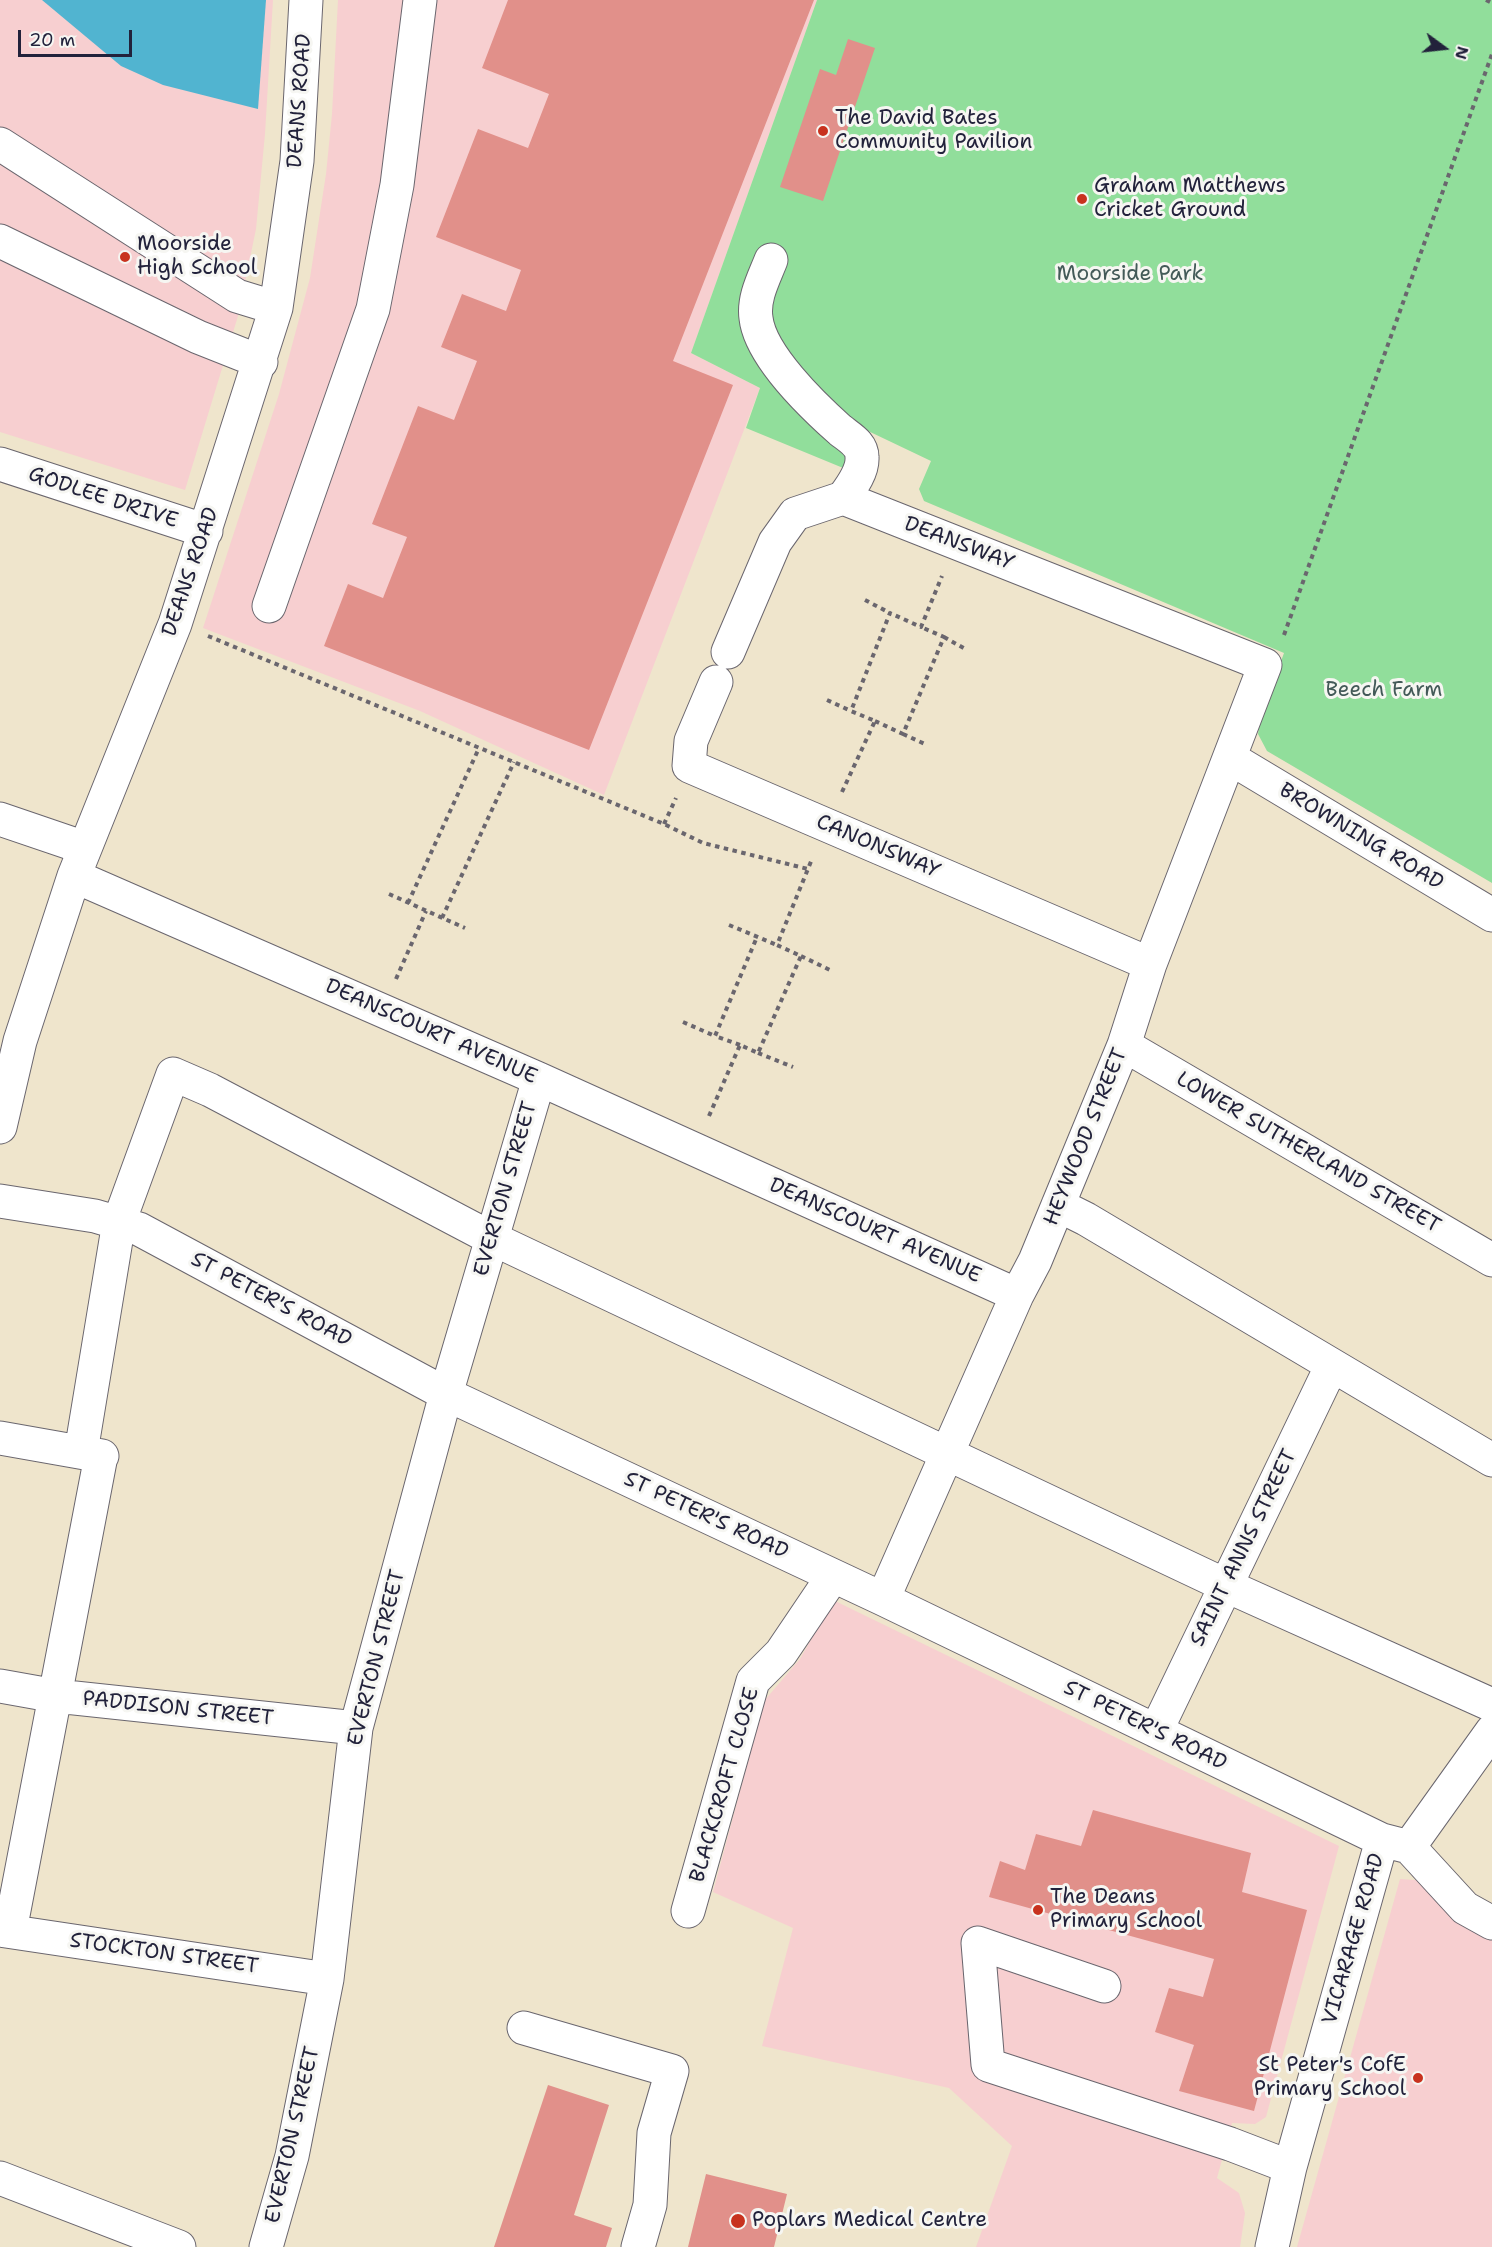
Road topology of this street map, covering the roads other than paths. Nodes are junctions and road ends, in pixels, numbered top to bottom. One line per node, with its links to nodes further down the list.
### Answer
1 (306, 0): 6 (street, DEANS ROAD)
2 (420, 0): 11 (street)
3 (0, 144): 6 (street)
4 (0, 241): 7 (street)
5 (771, 260): 9 (street)
6 (276, 308): 7 (street, DEANS ROAD)
7 (261, 362): 10 (street, DEANS ROAD)
8 (0, 464): 10 (street, GODLEE DRIVE)
9 (843, 498): 12 (street, DEANSWAY); 17 (street, CANONSWAY)
10 (206, 531): 15 (street, DEANS ROAD)
11 (269, 606)
12 (1264, 665): 13 (street, HEYWOOD STREET)
13 (1230, 758): 16 (street, BROWNING ROAD); 17 (street, HEYWOOD STREET)
14 (0, 819): 15 (street, DEANSCOURT AVENUE)
15 (79, 862): 19 (street, DEANSCOURT AVENUE); 20 (street, DEANS ROAD)
16 (1492, 915)
17 (1150, 964): 18 (street, HEYWOOD STREET)
18 (1124, 1045): 22 (street, HEYWOOD STREET); 25 (street, LOWER SUTHERLAND STREET)
19 (539, 1079): 24 (street, EVERTON STREET); 26 (street, DEANSCOURT AVENUE)
20 (0, 1127)
21 (0, 1201): 23 (street, ST PETER'S ROAD)
22 (1058, 1204): 26 (street, HEYWOOD STREET); 27 (street)
23 (119, 1222): 24 (street); 28 (street, ST PETER'S ROAD); 30 (street)
24 (491, 1238): 28 (street, EVERTON STREET); 31 (street)
25 (1492, 1260)
26 (1017, 1295): 31 (street, HEYWOOD STREET)
27 (1332, 1365): 32 (street); 34 (street, SAINT ANNS STREET)
28 (446, 1394): 33 (street, ST PETER'S ROAD); 39 (street, EVERTON STREET)
29 (0, 1438): 30 (street)
30 (97, 1455): 37 (street)
31 (946, 1455): 34 (street); 35 (street, HEYWOOD STREET)
32 (1492, 1460)
33 (833, 1576): 35 (street, ST PETER'S ROAD); 43 (street, BLACKCROFT CLOSE)
34 (1227, 1586): 38 (street); 40 (street, SAINT ANNS STREET)
35 (883, 1599): 40 (street, ST PETER'S ROAD)
36 (0, 1686): 37 (street, PADDISON STREET)
37 (56, 1696): 39 (street, PADDISON STREET); 45 (street)
38 (1492, 1705)
39 (356, 1728): 46 (street, EVERTON STREET)
40 (1156, 1731): 42 (street, ST PETER'S ROAD)
41 (1492, 1731): 42 (street, VICARAGE ROAD)
42 (1396, 1844): 44 (street); 49 (street, VICARAGE ROAD)
43 (688, 1911)
44 (1492, 1923)
45 (5, 1931): 46 (street, STOCKTON STREET)
46 (327, 1979): 52 (street, EVERTON STREET)
47 (1104, 1986): 49 (street)
48 (524, 2028): 53 (street)
49 (1290, 2167): 54 (street, VICARAGE ROAD)
50 (0, 2178): 51 (street)
51 (179, 2247)
52 (266, 2247)
53 (638, 2247)
54 (1272, 2247)

